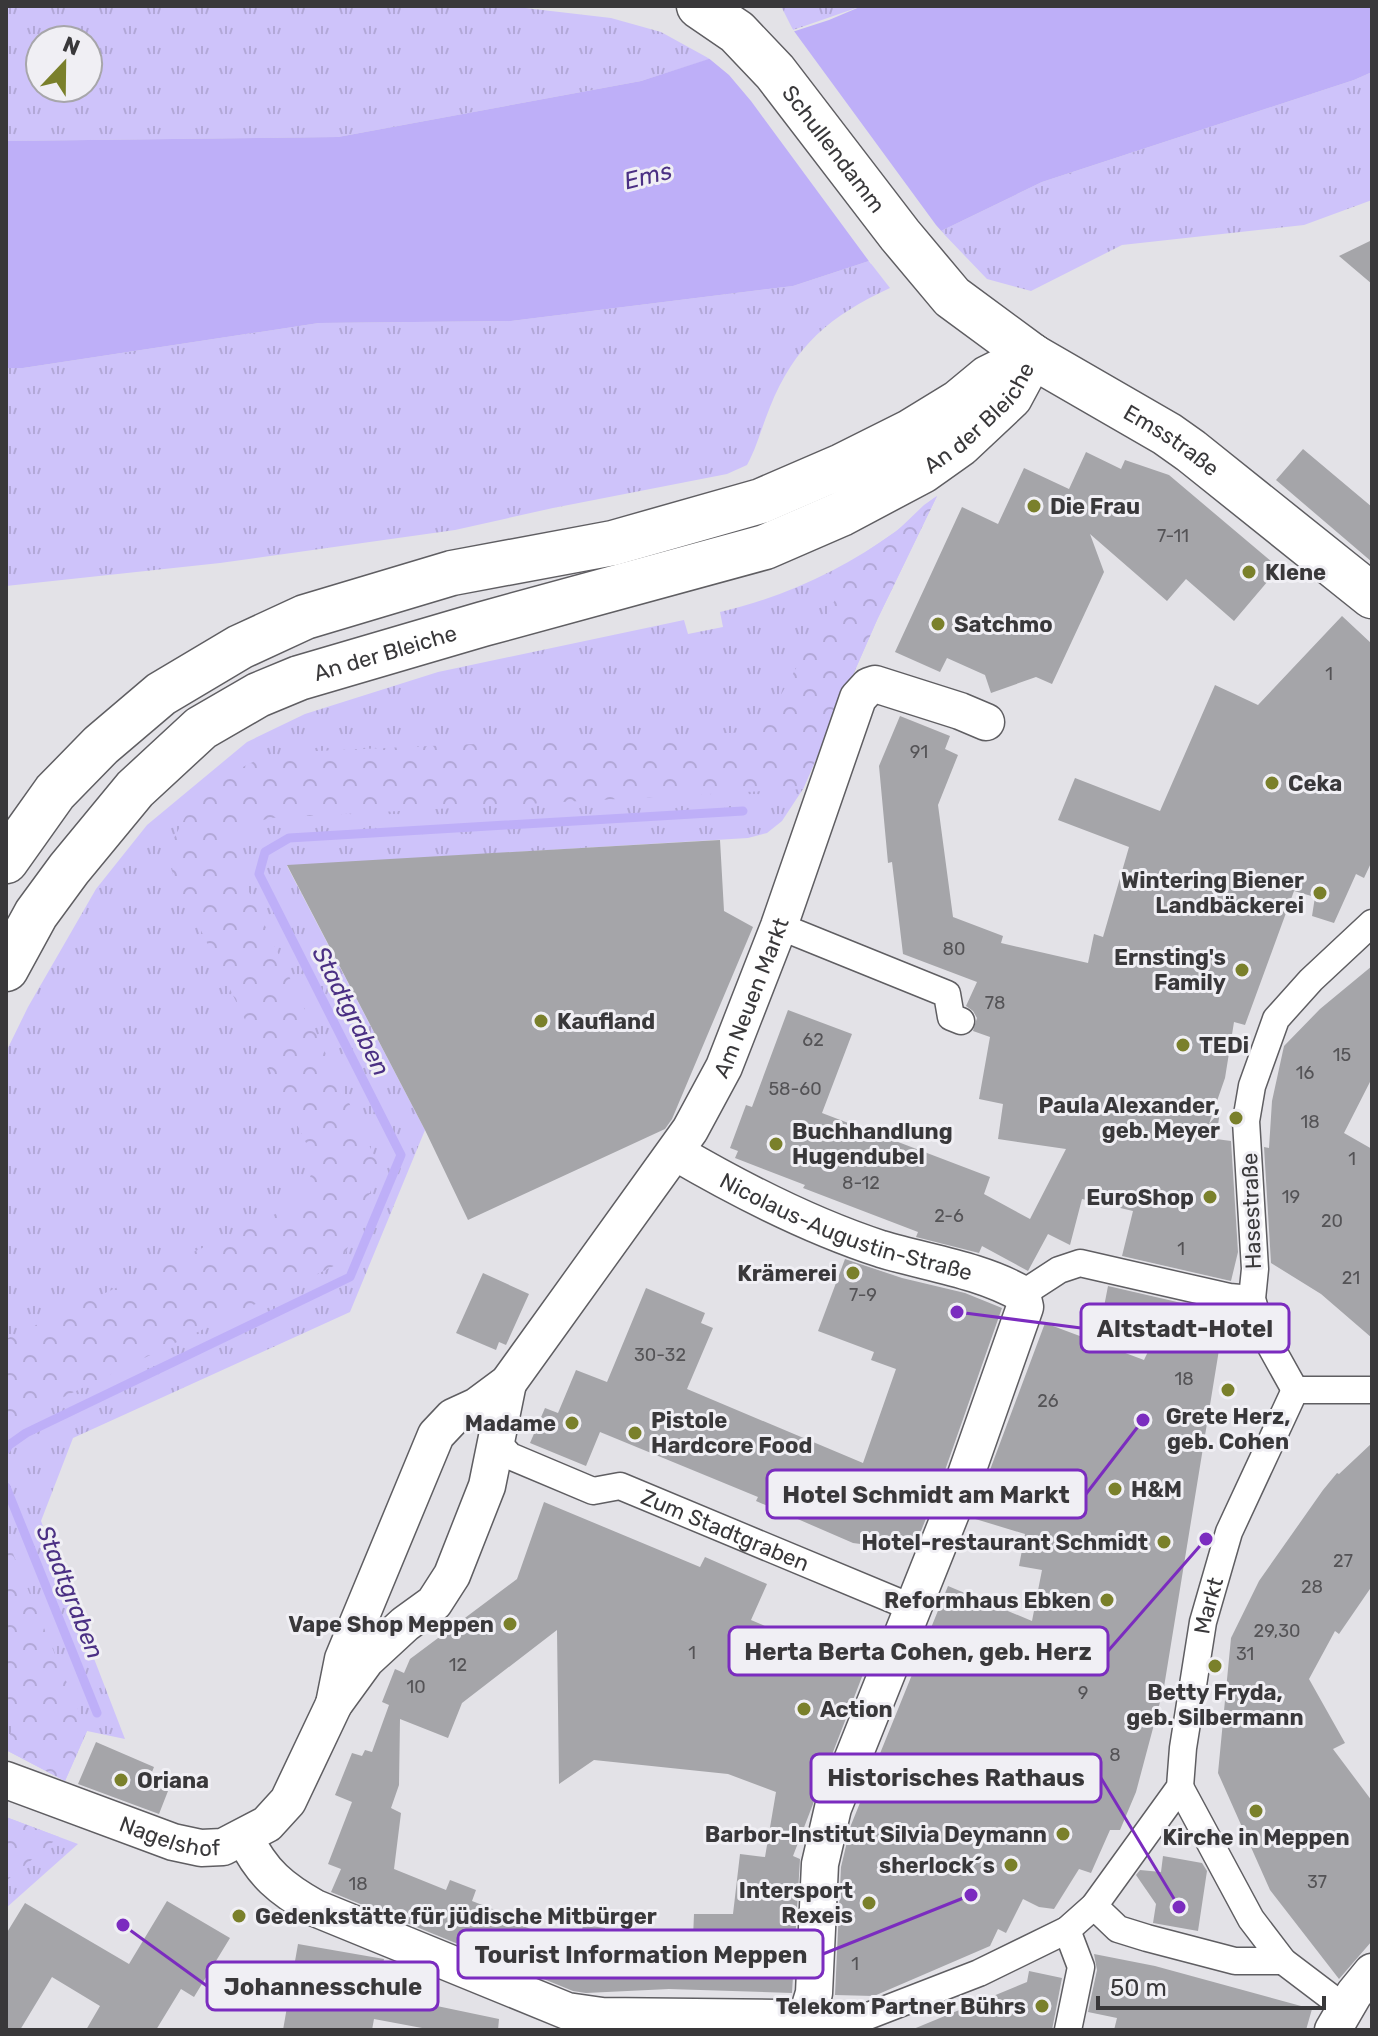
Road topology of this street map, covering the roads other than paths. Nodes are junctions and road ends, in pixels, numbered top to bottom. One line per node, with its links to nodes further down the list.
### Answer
1 (705, 7): 2 (street, Schullendamm)
2 (958, 302): 3 (street, Emsstraße)
3 (1032, 356): 4 (street, Emsstraße); 6 (street, An der Bleiche); 9 (street, An der Bleiche)
4 (1372, 596)
5 (986, 722): 8 (street, Am Neuen Markt)
6 (6, 861)
7 (1372, 923): 13 (street, Hasestraße)
8 (779, 926): 10 (street, Am Neuen Markt); 11 (street, Am Neuen Markt)
9 (6, 969)
10 (961, 1021)
11 (675, 1152): 12 (street, Nicolaus-Augustin-Straße); 14 (street, Am Neuen Markt)
12 (1022, 1294): 13 (street); 18 (street)
13 (1252, 1299): 15 (street, Hasestraße)
14 (508, 1383): 17 (street, Am Neuen Markt); 19 (street, Am Neuen Markt)
15 (1295, 1390): 16 (street); 21 (street, Markt)
16 (1372, 1390)
17 (496, 1441): 18 (street, Zum Stadtgraben); 19 (street, Am Neuen Markt)
18 (913, 1608): 27 (street)
19 (334, 1704): 22 (street, Am Neuen Markt)
20 (10, 1781): 22 (street, Nagelshof)
21 (1180, 1787): 23 (street); 25 (street)
22 (245, 1838): 27 (street, Nagelshof)
23 (1094, 1906): 24 (street); 25 (street)
24 (1067, 1930): 27 (street); 28 (street)
25 (1283, 1961): 26 (street)
26 (1351, 2001)
27 (803, 2029)
28 (1068, 2030)

